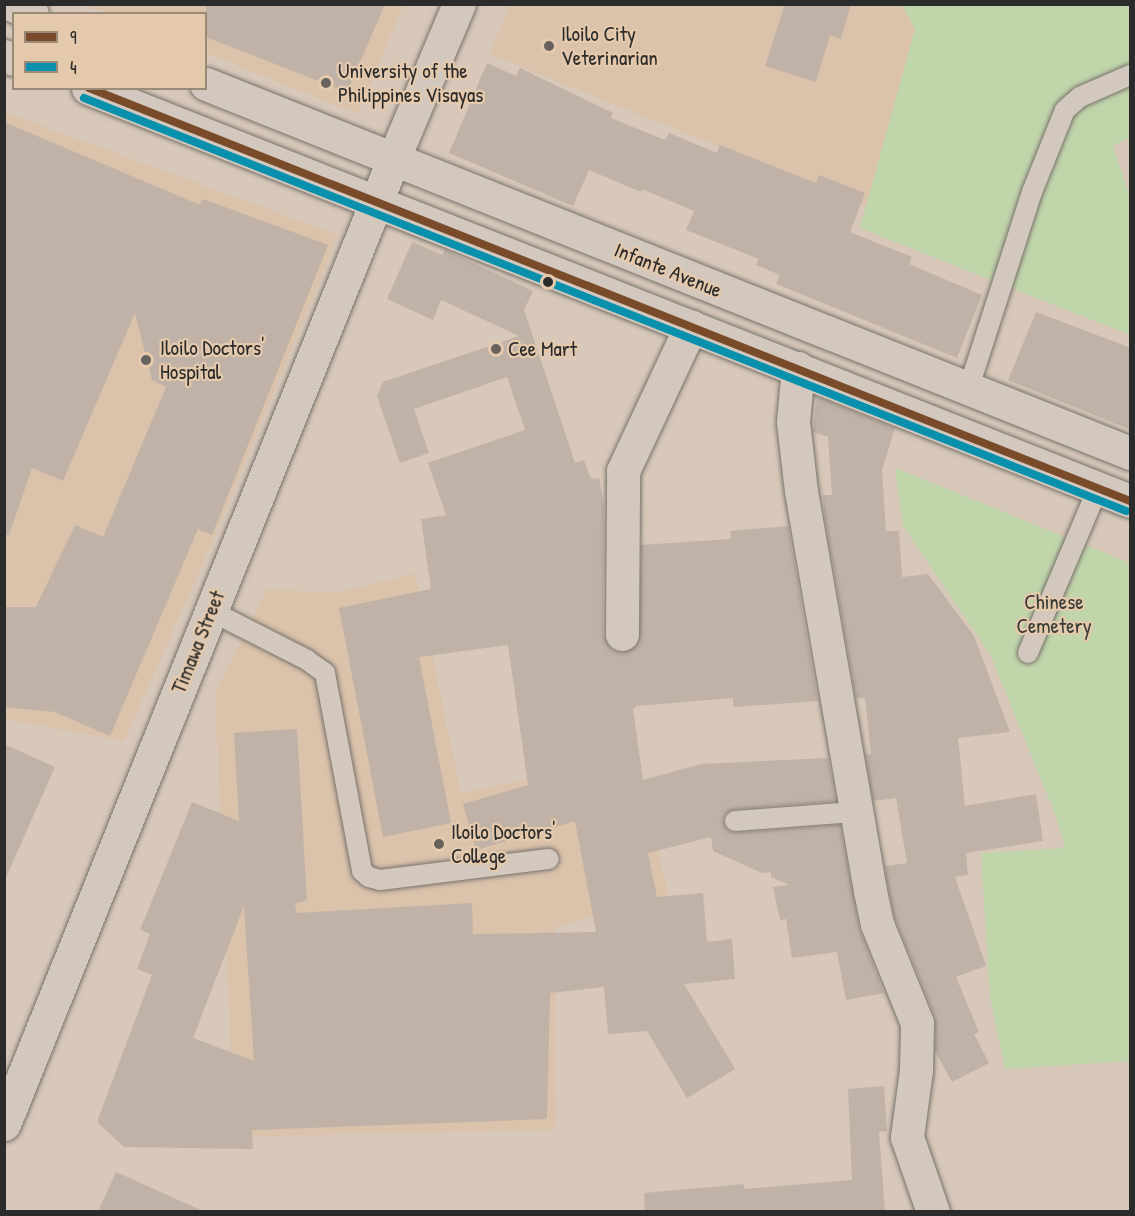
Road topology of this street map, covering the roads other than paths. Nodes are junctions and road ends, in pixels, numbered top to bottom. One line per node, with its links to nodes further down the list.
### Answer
1 (10, 4): 3 (street)
2 (459, 4): 8 (street, Timawa Street)
3 (28, 12)
4 (1131, 75): 12 (lane)
5 (214, 88): 7 (street); 8 (street, Infante Avenue)
6 (93, 90): 7 (street, Infante Avenue)
7 (205, 134): 9 (street, Infante Avenue)
8 (393, 160): 9 (street, Timawa Street); 12 (street, Infante Avenue)
9 (376, 201): 10 (street, Infante Avenue); 16 (street, Timawa Street)
10 (691, 326): 11 (street, Infante Avenue); 17 (street)
11 (798, 368): 14 (street, Infante Avenue); 19 (street)
12 (969, 387): 13 (street, Infante Avenue)
13 (1131, 453)
14 (1098, 488): 15 (street, Infante Avenue); 18 (lane)
15 (1131, 501)
16 (211, 611): 21 (lane); 22 (street, Timawa Street)
17 (622, 634)
18 (1028, 653)
19 (854, 812): 20 (lane); 23 (street)
20 (735, 821)
21 (549, 859)
22 (4, 1124)
23 (933, 1212)

